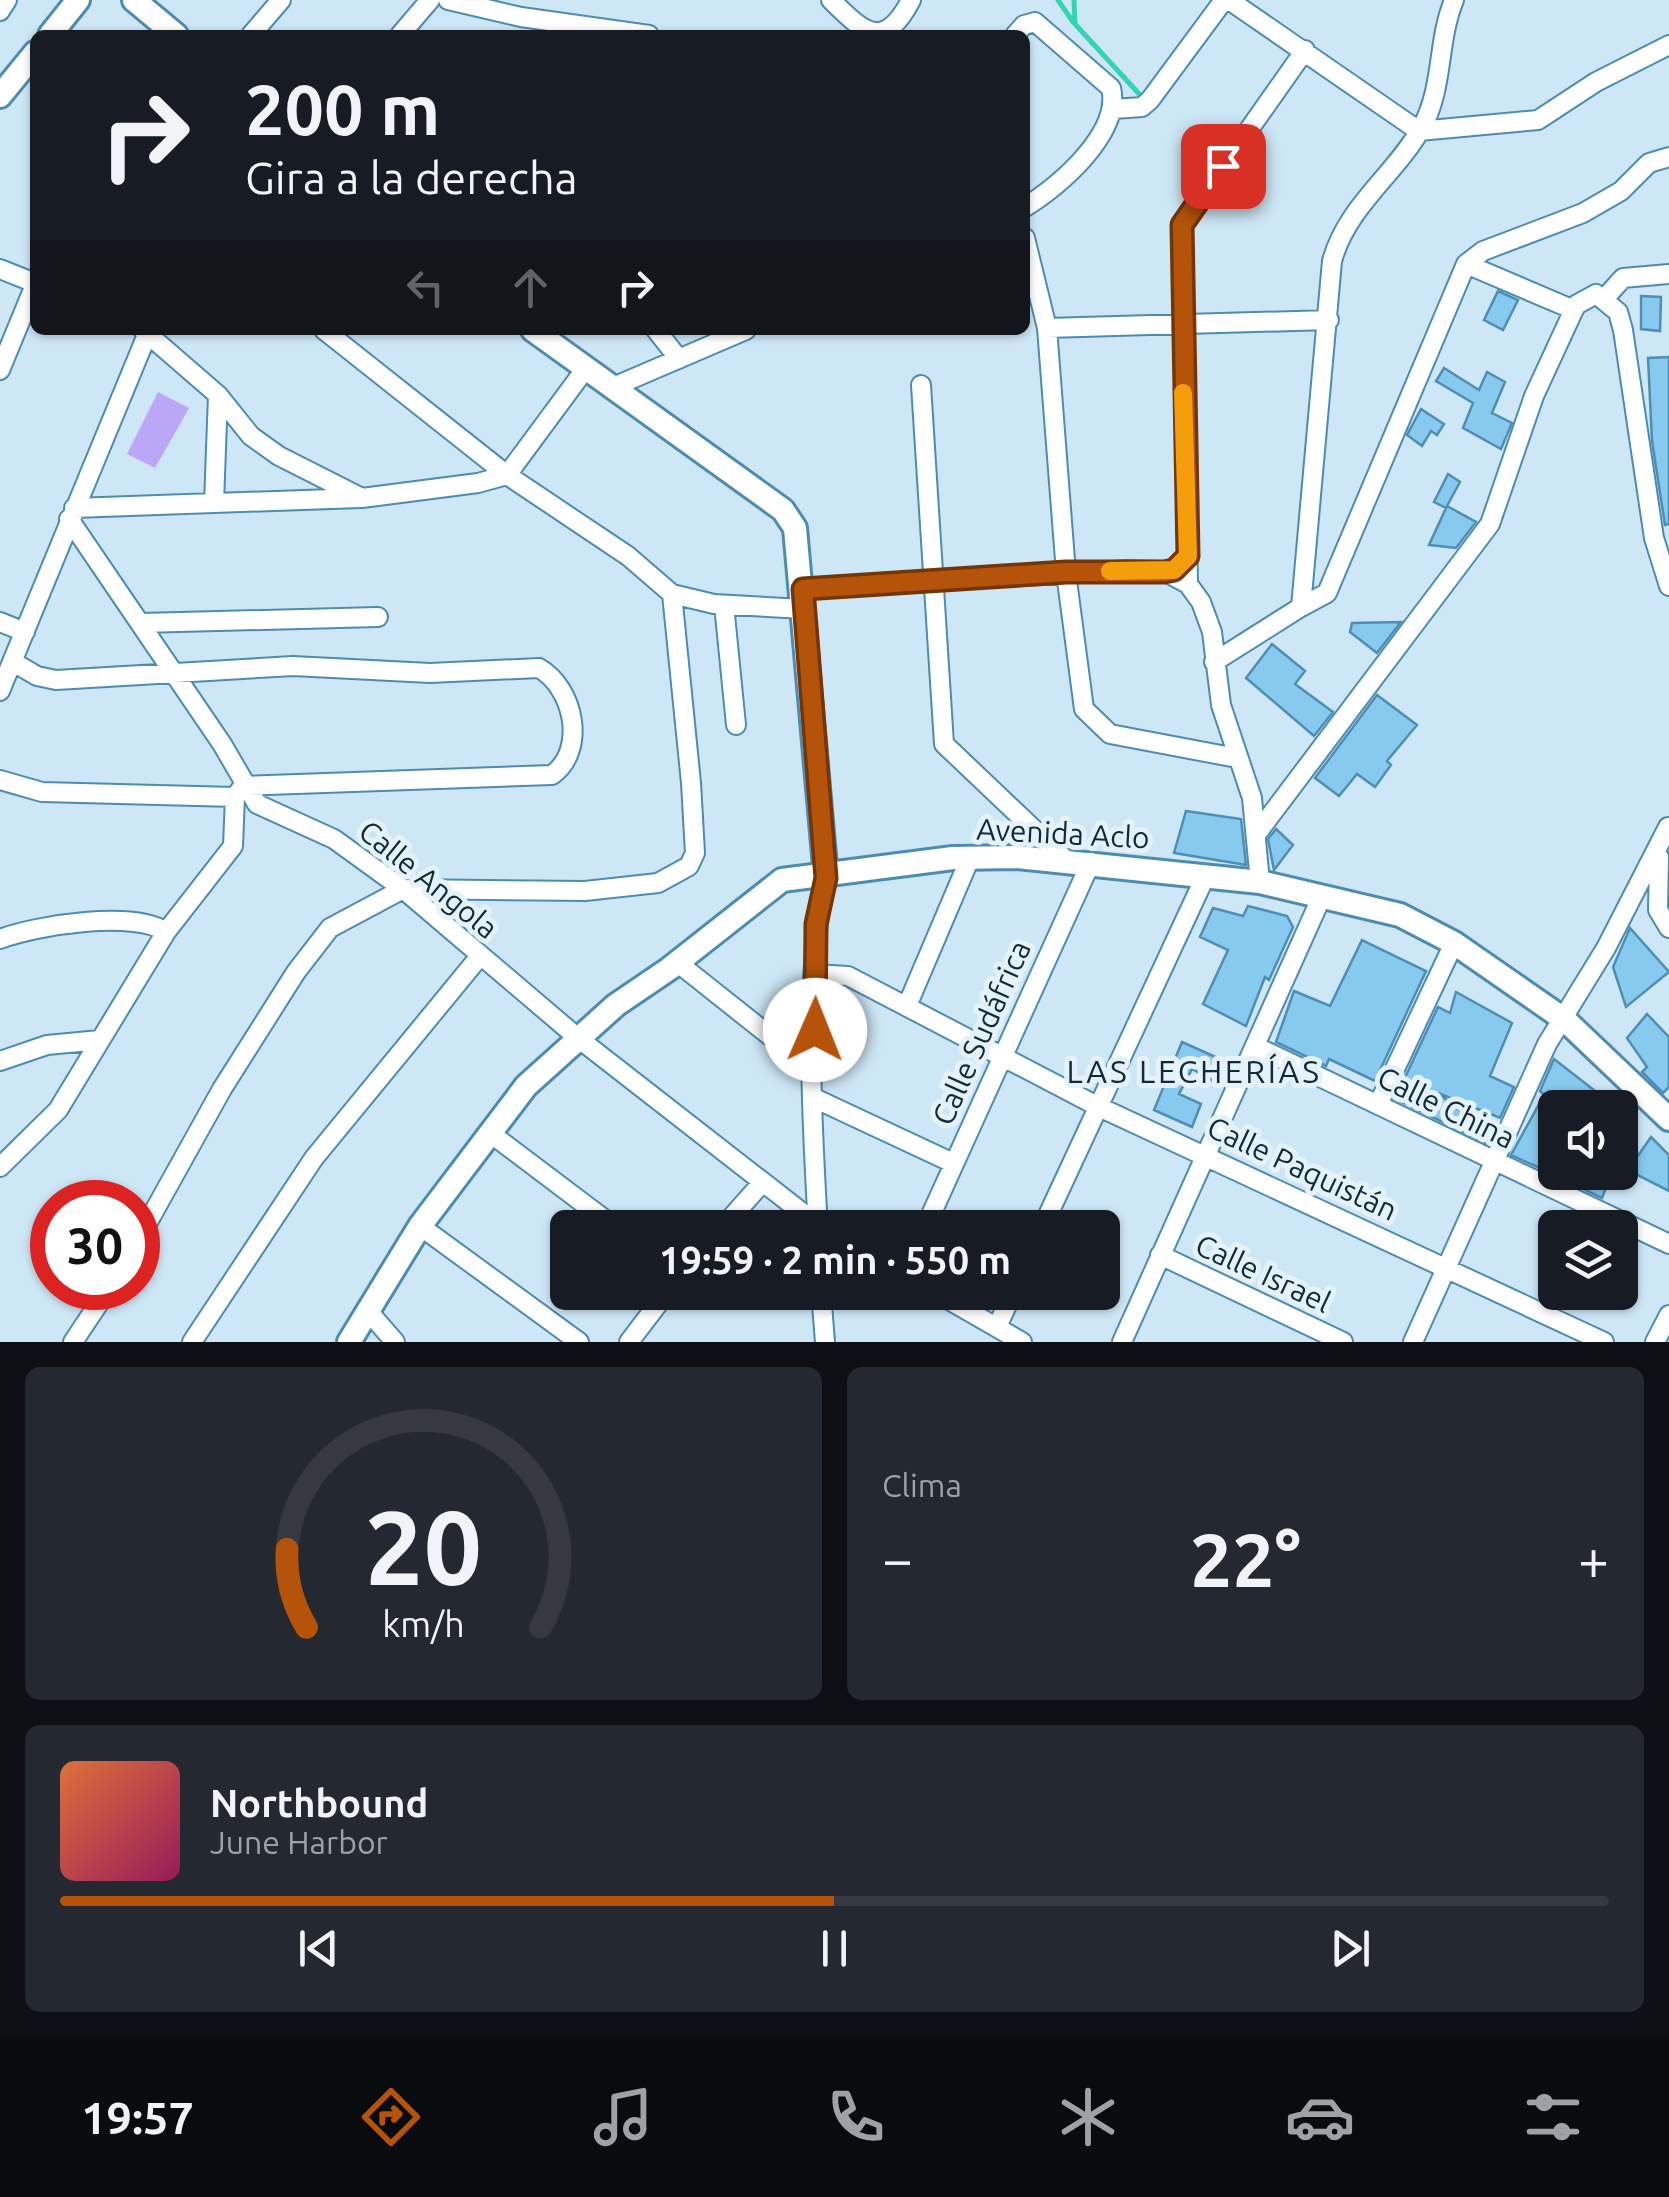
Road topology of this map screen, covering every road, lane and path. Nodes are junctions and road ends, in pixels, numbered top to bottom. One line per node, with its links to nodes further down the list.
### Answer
1 (7, 0): 12 (street)
2 (78, 0): 13 (street)
3 (134, 0): 14 (street)
4 (282, 0): 15 (street)
5 (430, 0): 16 (street)
6 (448, 0): 11 (street)
7 (831, 0): 18 (street)
8 (911, 0): 19 (street)
9 (1226, 0): 22 (street); 25 (street)
10 (1454, 0): 26 (street)
11 (503, 7): 17 (street)
12 (0, 11)
13 (54, 30)
14 (170, 30)
15 (255, 30)
16 (404, 30)
17 (624, 30)
18 (866, 30)
19 (892, 30)
20 (1020, 30): 25 (street)
21 (1669, 45): 26 (street)
22 (1305, 50): 26 (street); 38 (street)
23 (30, 59): 24 (street)
24 (0, 96)
25 (1114, 109): 28 (street)
26 (1418, 131): 37 (street)
27 (1669, 157): 30 (street)
28 (1030, 203)
29 (1030, 258): 39 (street)
30 (1466, 264): 36 (street); 65 (street)
31 (0, 269): 33 (street)
32 (1669, 274): 35 (street)
33 (30, 282)
34 (30, 296): 48 (street)
35 (1604, 298): 36 (street); 61 (street)
36 (1574, 310): 79 (street)
37 (1328, 320): 38 (street); 65 (street)
38 (1182, 326): 39 (street); 56 (street)
39 (1047, 328): 57 (street)
40 (145, 335): 55 (street)
41 (152, 335): 51 (street)
42 (333, 335): 52 (street)
43 (540, 335): 47 (street)
44 (660, 335): 46 (street)
45 (734, 335): 46 (street)
46 (678, 359): 50 (street)
47 (586, 368): 50 (street); 52 (street)
48 (0, 370)
49 (921, 386): 59 (street)
50 (613, 387): 63 (street)
51 (218, 394): 53 (street); 54 (street)
52 (506, 475): 53 (street); 62 (street)
53 (362, 498): 54 (street)
54 (214, 502): 55 (street)
55 (72, 514): 68 (street, Calle Angola); 69 (street)
56 (1188, 556): 58 (street); 60 (street)
57 (1066, 572): 58 (street); 59 (street); 75 (street)
58 (1164, 572): 60 (street)
59 (934, 581): 63 (street); 81 (street)
60 (1188, 584): 71 (street)
61 (1669, 586)
62 (672, 594): 64 (street); 86 (street)
63 (804, 599): 64 (street); 84 (street)
64 (724, 605): 74 (street)
65 (1301, 607): 71 (street)
66 (378, 618): 68 (street)
67 (0, 622): 69 (street)
68 (141, 622): 72 (street, Calle Angola)
69 (25, 632): 70 (street)
70 (14, 662): 72 (street); 73 (street)
71 (1214, 662): 75 (street)
72 (172, 669): 77 (street, Calle Angola); 77 (street)
73 (0, 691)
74 (736, 726)
75 (1238, 758): 79 (street)
76 (0, 780): 77 (street)
77 (239, 791): 86 (street, Calle Angola); 89 (street)
78 (1668, 826): 88 (street); 96 (street)
79 (1258, 832): 85 (street)
80 (970, 858): 81 (street, Avenida Aclo); 84 (street, Avenida Aclo); 95 (street)
81 (1066, 860): 82 (street, Avenida Aclo)
82 (1091, 862): 83 (street, Avenida Aclo); 100 (street, Calle Sudáfrica)
83 (1206, 875): 85 (street, Avenida Aclo); 105 (street)
84 (826, 878): 93 (street, Avenida Aclo); 94 (street)
85 (1260, 882): 87 (street, Avenida Aclo)
86 (403, 889): 92 (street, Calle Angola); 113 (street)
87 (1322, 896): 91 (street, Avenida Aclo); 99 (street)
88 (1669, 928)
89 (166, 932): 90 (street); 98 (street)
90 (0, 939)
91 (1454, 943): 96 (street, Avenida Aclo); 104 (street)
92 (480, 956): 97 (street, Calle Angola); 133 (street)
93 (678, 963): 97 (street, Avenida Aclo); 101 (street)
94 (815, 974): 95 (street, Calle Paquistán); 101 (street)
95 (907, 1006): 100 (street, Calle Paquistán)
96 (1566, 1020): 106 (street, Avenida Aclo); 109 (street)
97 (578, 1038): 107 (street, Avenida Aclo); 112 (street, Calle Angola)
98 (100, 1040): 102 (street); 111 (street)
99 (1254, 1046): 104 (street, Calle China); 108 (street)
100 (1001, 1054): 105 (street, Calle Paquistán); 110 (street, Calle Sudáfrica)
101 (814, 1059): 103 (street)
102 (0, 1060)
103 (814, 1098): 110 (street); 117 (street)
104 (1378, 1105): 109 (street, Calle China)
105 (1097, 1106): 108 (street, Calle Paquistán); 119 (street)
106 (1669, 1119)
107 (490, 1132): 114 (street); 120 (street, Avenida Aclo)
108 (1206, 1154): 122 (street); 123 (street, Calle Paquistán)
109 (1493, 1162): 121 (street, Calle China); 123 (street)
110 (953, 1163): 118 (street, Calle Sudáfrica)
111 (0, 1167)
112 (761, 1184): 115 (street); 116 (street, Calle Angola)
113 (160, 1200)
114 (592, 1210)
115 (738, 1210)
116 (797, 1210)
117 (819, 1210)
118 (933, 1210)
119 (1050, 1210)
120 (420, 1226): 129 (street, Avenida Aclo); 136 (street)
121 (1669, 1244)
122 (1160, 1255): 140 (street); 141 (street, Calle Israel)
123 (1447, 1267): 142 (street); 143 (street, Calle Paquistán)
124 (94, 1310): 132 (street)
125 (653, 1310): 137 (street)
126 (822, 1310): 138 (street)
127 (967, 1310): 131 (street)
128 (1005, 1310): 131 (street)
129 (368, 1311): 134 (street, Avenida Aclo); 135 (street)
130 (1669, 1315): 144 (street)
131 (997, 1327): 139 (street)
132 (73, 1342)
133 (192, 1342)
134 (349, 1342)
135 (396, 1342)
136 (580, 1342)
137 (629, 1342)
138 (824, 1342)
139 (1022, 1342)
140 (1122, 1342)
141 (1343, 1342)
142 (1413, 1342)
143 (1604, 1342)
144 (1655, 1342)

